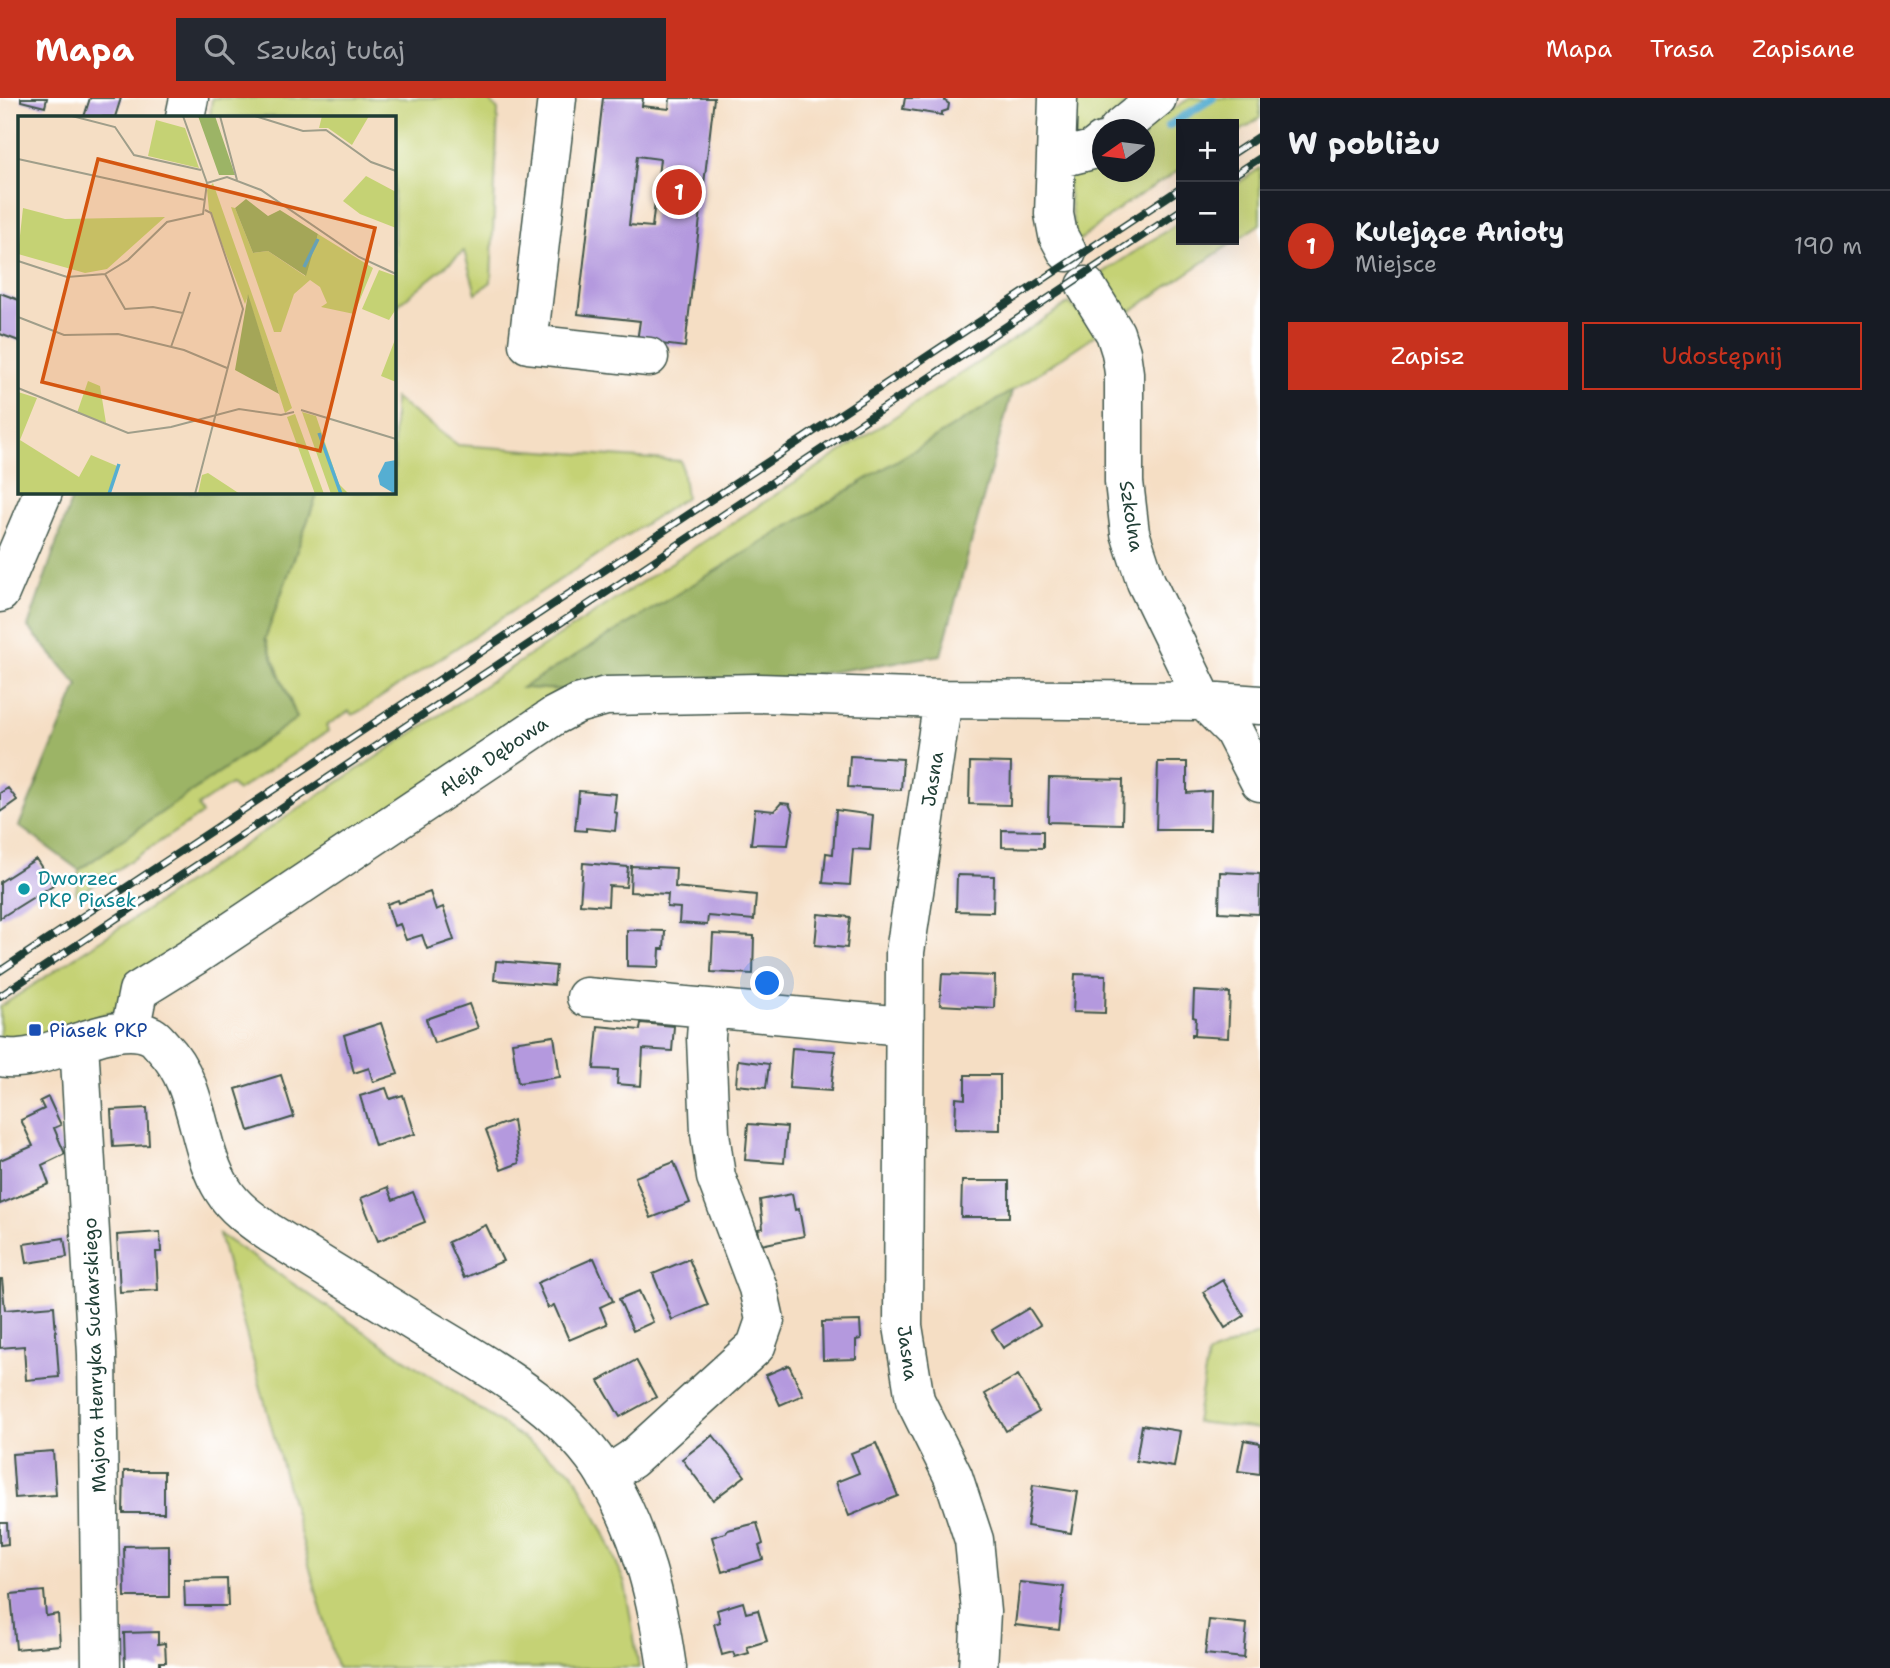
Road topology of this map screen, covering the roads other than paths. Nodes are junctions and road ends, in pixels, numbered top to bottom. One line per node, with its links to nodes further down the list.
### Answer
1 (189, 98): 5 (street)
2 (557, 98): 11 (street)
3 (1058, 98): 8 (street)
4 (1157, 98): 6 (street)
5 (185, 116)
6 (1131, 119)
7 (1092, 150): 8 (street)
8 (1056, 159): 9 (street)
9 (1067, 252)
10 (1086, 286): 15 (street, Szkolna)
11 (649, 357)
12 (42, 494): 13 (street)
13 (0, 593)
14 (943, 699): 15 (street, Aleja Dębowa); 20 (street, Jasna); 21 (street, Aleja Dębowa)
15 (1204, 701): 16 (street, Szkolna)
16 (1247, 718): 17 (street, Szkolna)
17 (1260, 782)
18 (586, 997): 19 (street)
19 (708, 1008): 20 (street); 24 (street)
20 (903, 1026): 27 (street, Jasna)
21 (130, 1031): 22 (street); 24 (street)
22 (79, 1042): 23 (street); 25 (street, Majora Henryka Sucharskiego)
23 (0, 1057)
24 (606, 1476): 26 (street)
25 (101, 1668)
26 (667, 1668)
27 (978, 1668)

